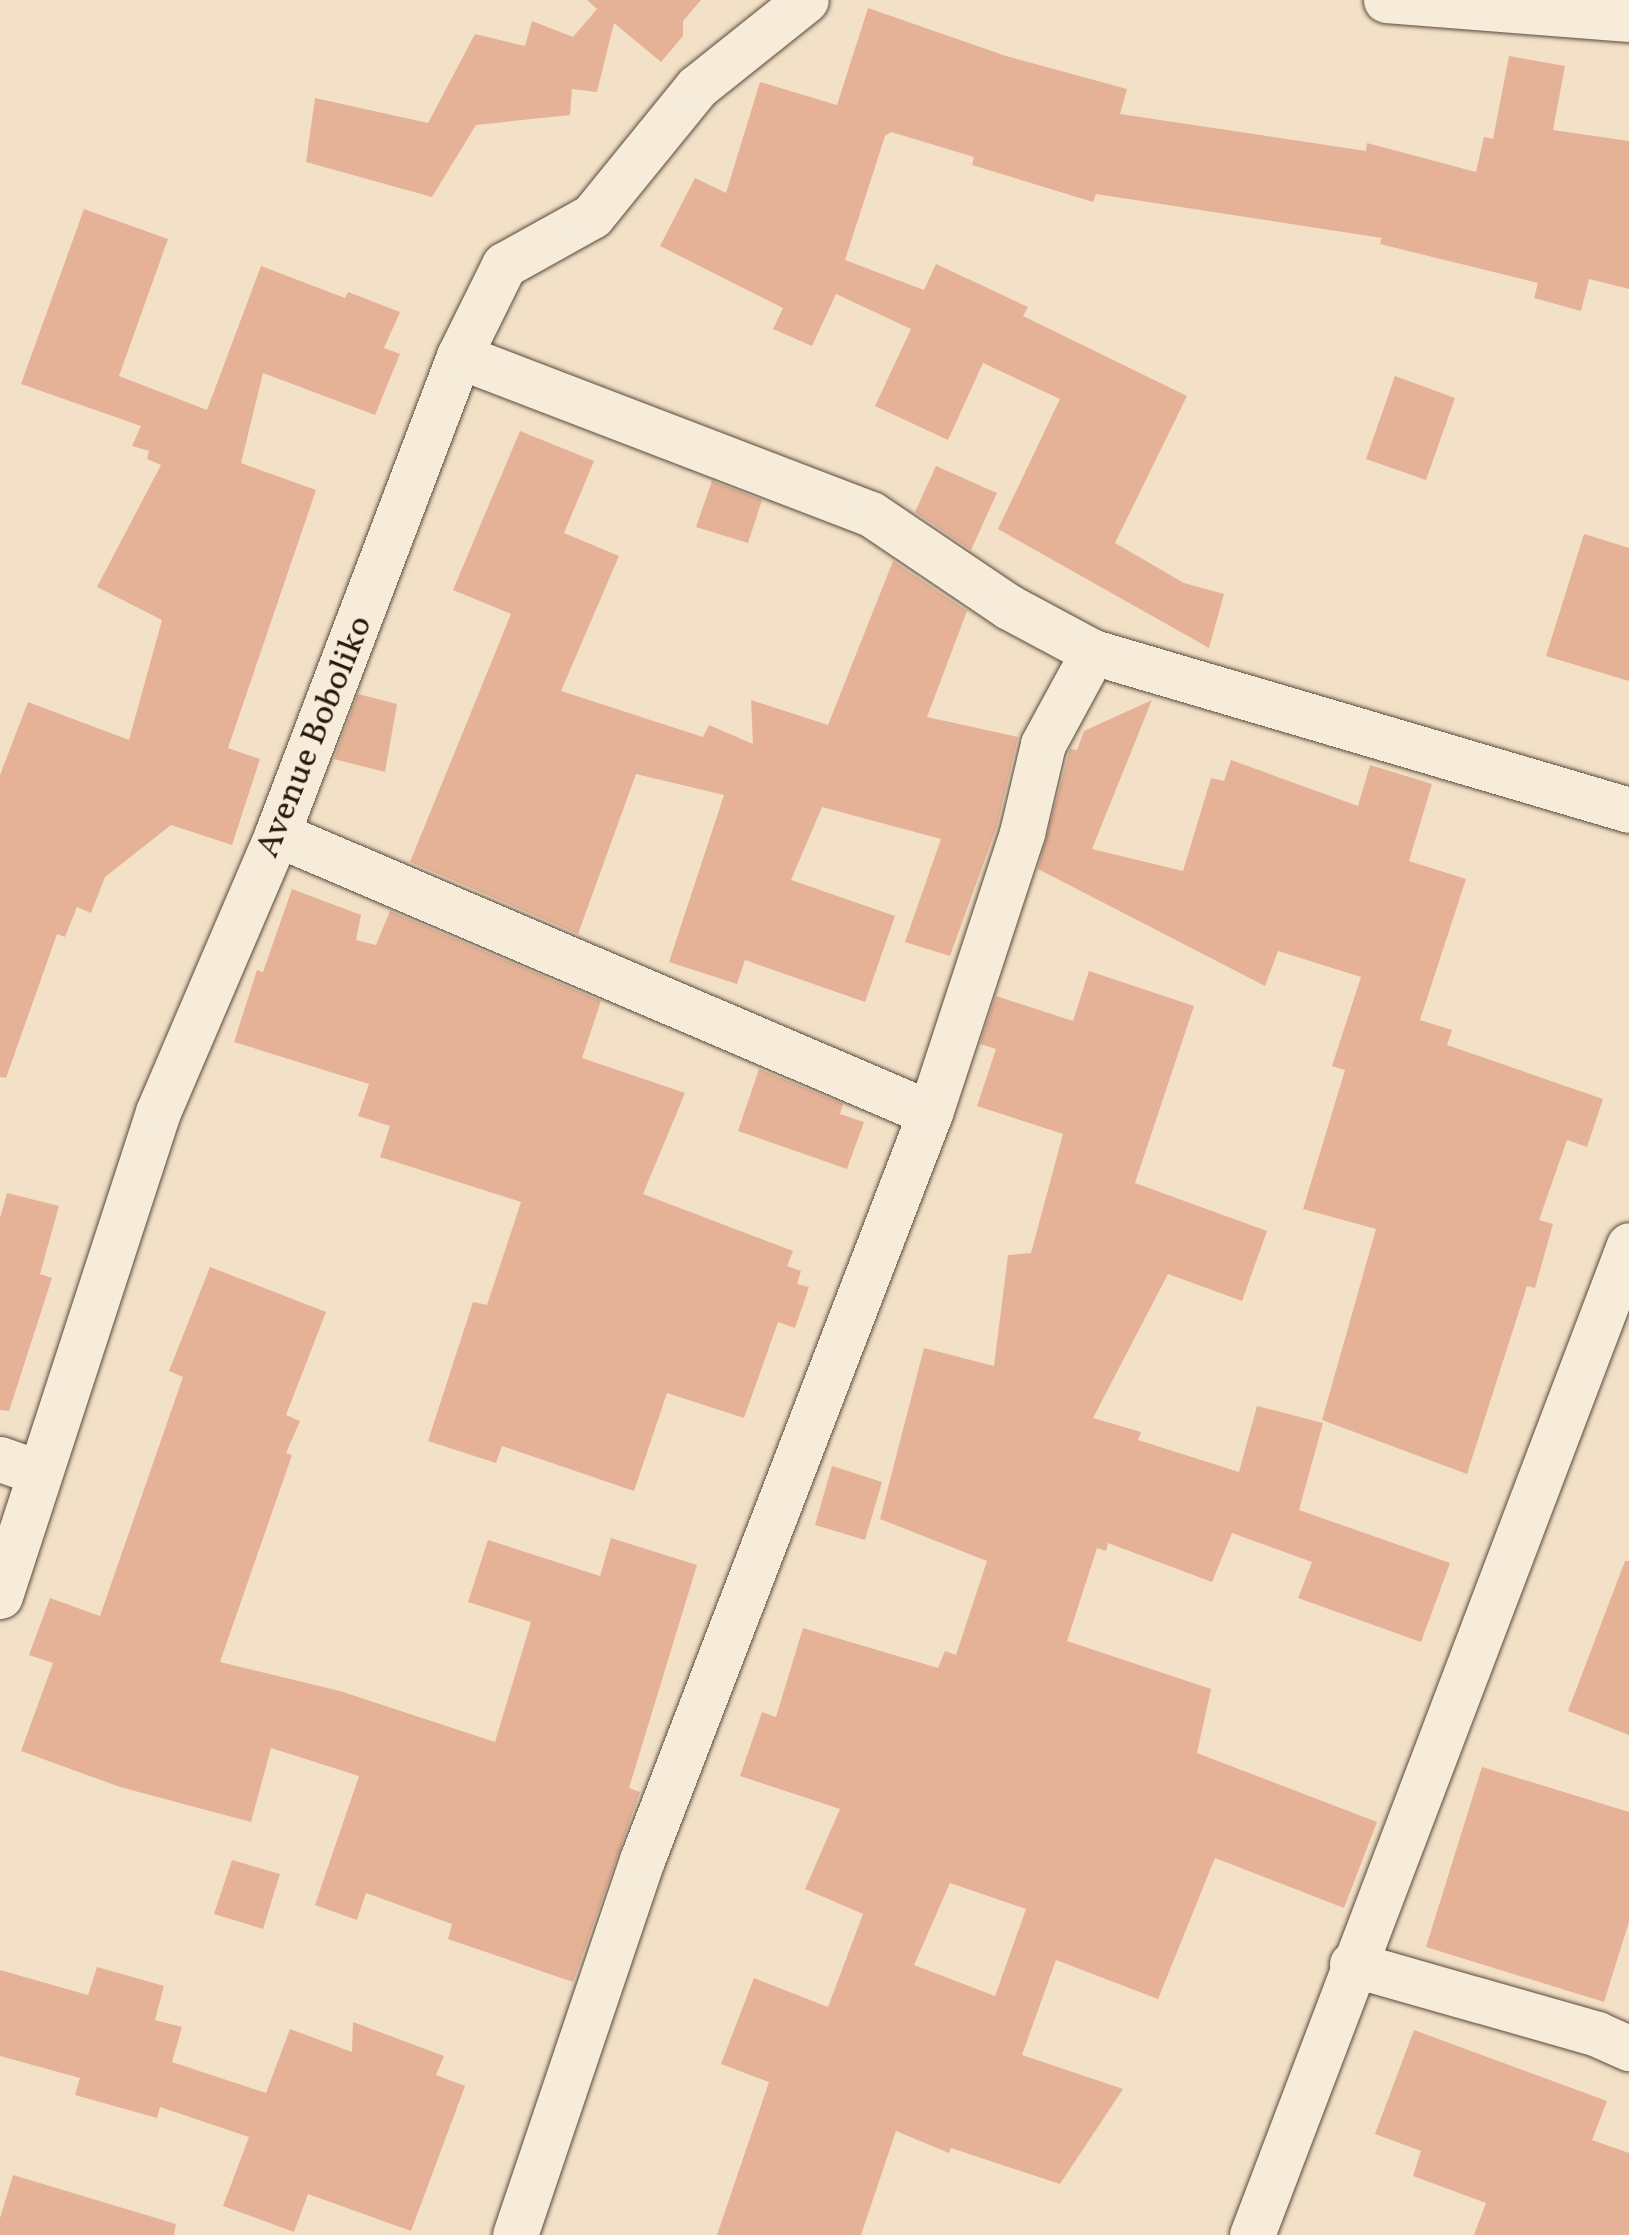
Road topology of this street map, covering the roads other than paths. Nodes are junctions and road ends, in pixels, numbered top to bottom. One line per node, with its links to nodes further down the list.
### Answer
1 (806, 0): 4 (street, Avenue Boboliko)
2 (1386, 0): 3 (street)
3 (1629, 19)
4 (459, 356): 5 (street); 7 (street, Avenue Boboliko)
5 (1093, 652): 6 (street); 8 (street)
6 (1629, 810)
7 (277, 834): 8 (street); 10 (street, Avenue Boboliko)
8 (930, 1113): 14 (street)
9 (1629, 1245): 12 (street)
10 (20, 1466): 11 (street, Avenue Boboliko)
11 (0, 1596)
12 (1352, 1964): 13 (street); 15 (street)
13 (1629, 2048)
14 (515, 2235)
15 (1252, 2235)

